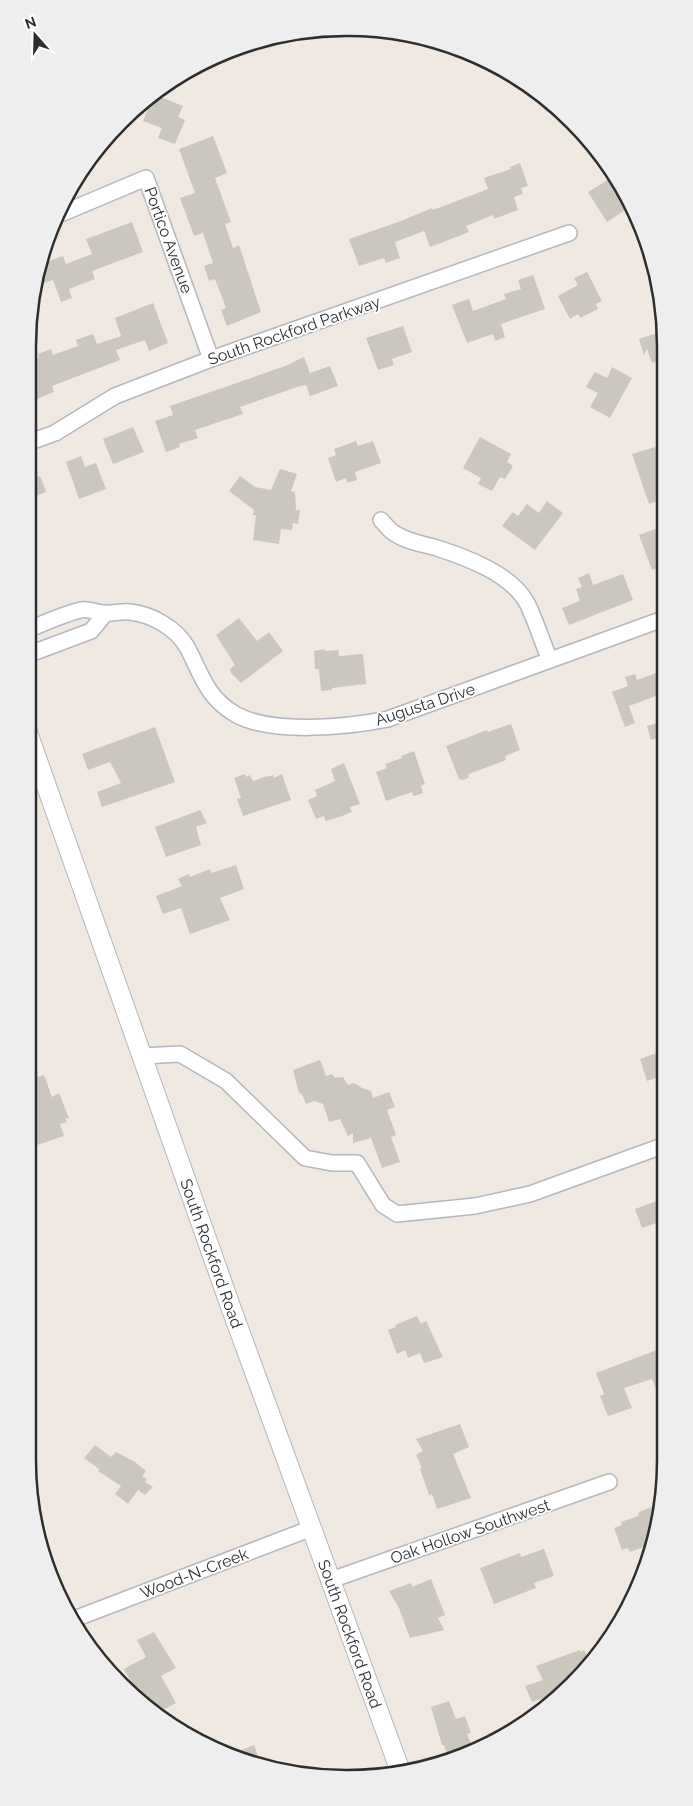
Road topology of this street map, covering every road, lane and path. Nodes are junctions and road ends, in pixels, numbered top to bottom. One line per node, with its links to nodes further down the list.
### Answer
1 (67, 211): 3 (street, Portico Avenue)
2 (569, 234): 3 (street, South Rockford Parkway)
3 (211, 360): 4 (street, South Rockford Parkway)
4 (36, 440)
5 (381, 520): 10 (street)
6 (105, 614): 8 (street, Augusta Drive); 9 (street); 10 (street, Augusta Drive)
7 (657, 622): 10 (street, Augusta Drive)
8 (36, 627)
9 (36, 652)
10 (550, 660)
11 (36, 754): 12 (street, South Rockford Road)
12 (142, 1056): 13 (street); 15 (street, South Rockford Road)
13 (657, 1148)
14 (609, 1482): 16 (street, Oak Hollow Southwest)
15 (312, 1528): 16 (street, South Rockford Road); 17 (street, Wood-N-Creek)
16 (331, 1580): 18 (street, South Rockford Road)
17 (79, 1617)
18 (398, 1765)

